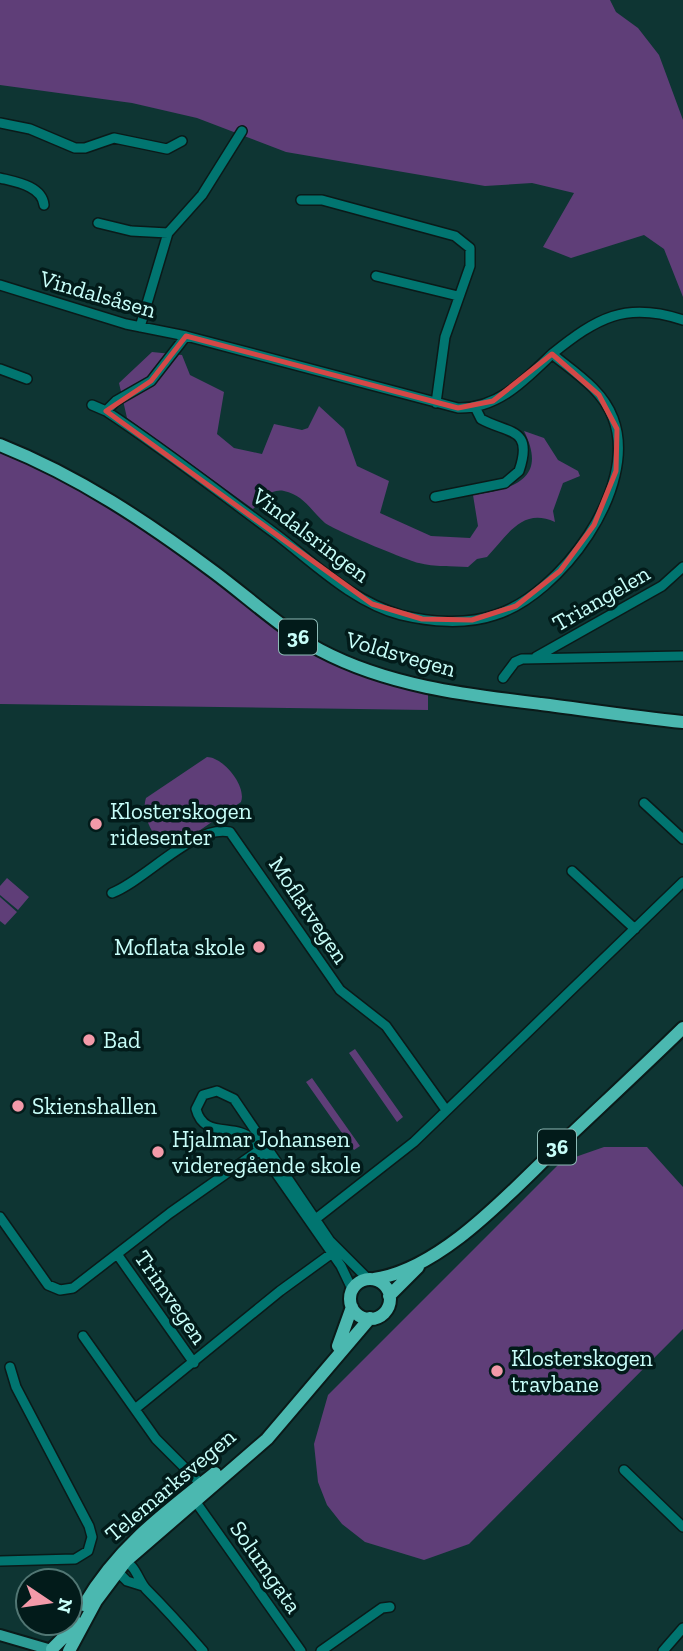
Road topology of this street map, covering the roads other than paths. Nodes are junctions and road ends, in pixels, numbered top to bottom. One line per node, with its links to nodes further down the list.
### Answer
1 (0, 122): 3 (street)
2 (242, 131): 8 (street)
3 (182, 141)
4 (0, 178): 6 (street)
5 (301, 200): 11 (street)
6 (44, 205)
7 (98, 223): 8 (street)
8 (168, 233): 13 (street)
9 (376, 276): 11 (street)
10 (0, 285): 13 (street, Vindalsåsen)
11 (458, 296): 18 (street)
12 (683, 320): 15 (street)
13 (141, 327): 14 (street, Vindalsåsen)
14 (186, 336): 18 (street); 21 (street)
15 (552, 354): 20 (street); 21 (street, Vindalsringen)
16 (0, 369): 17 (street)
17 (27, 379)
18 (436, 403): 20 (street)
19 (92, 405): 21 (street, Vindalsringen)
20 (475, 407): 23 (street)
21 (106, 411)
22 (0, 445): 28 (highway, Voldsvegen / 36)
23 (435, 498)
24 (683, 567): 26 (street, Triangelen)
25 (683, 656): 26 (street, Triangelen)
26 (534, 658): 27 (street, Triangelen)
27 (503, 678)
28 (683, 722)
29 (644, 803): 30 (street)
30 (683, 839)
31 (572, 871): 34 (street)
32 (683, 882): 34 (street)
33 (112, 893): 36 (street, Moflatvegen)
34 (635, 929): 36 (street)
35 (683, 1028): 42 (highway, Telemarksvegen / 36)
36 (446, 1110): 39 (street)
37 (262, 1149): 37 (street); 39 (street); 41 (street)
38 (0, 1217): 41 (street)
39 (313, 1221): 40 (street)
40 (334, 1252): 43 (street); 44 (street); 50 (street)
41 (117, 1254): 50 (street, Trimvegen)
42 (426, 1259): 43 (highway, Telemarksvegen / 36); 45 (highway, Telemarksvegen / 36)
43 (371, 1279): 44 (highway, Telemarksvegen / 36); 45 (highway)
44 (352, 1289): 46 (highway, Telemarksvegen / 36)
45 (389, 1296): 47 (highway, Telemarksvegen / 36)
46 (352, 1307): 47 (highway); 49 (highway, Telemarksvegen / 36)
47 (370, 1318): 49 (highway, Telemarksvegen / 36)
48 (83, 1336): 52 (street)
49 (332, 1359): 58 (highway, Telemarksvegen / 36)
50 (194, 1363): 52 (street)
51 (10, 1367): 57 (street)
52 (135, 1409): 54 (street)
53 (624, 1470): 56 (street)
54 (198, 1482)
55 (198, 1505): 67 (street, Solumgata)
56 (683, 1527)
57 (0, 1561)
58 (119, 1565): 59 (street); 59 (street); 63 (highway, Telemarksvegen / 36); 65 (highway, Telemarksvegen / 36)
59 (143, 1586): 66 (street)
60 (390, 1607): 68 (street)
61 (683, 1628): 69 (street)
62 (0, 1635): 63 (main road); 64 (main road)
63 (51, 1650)
64 (23, 1651)
65 (69, 1651)
66 (203, 1651)
67 (301, 1651)
68 (321, 1651)
69 (663, 1651)

